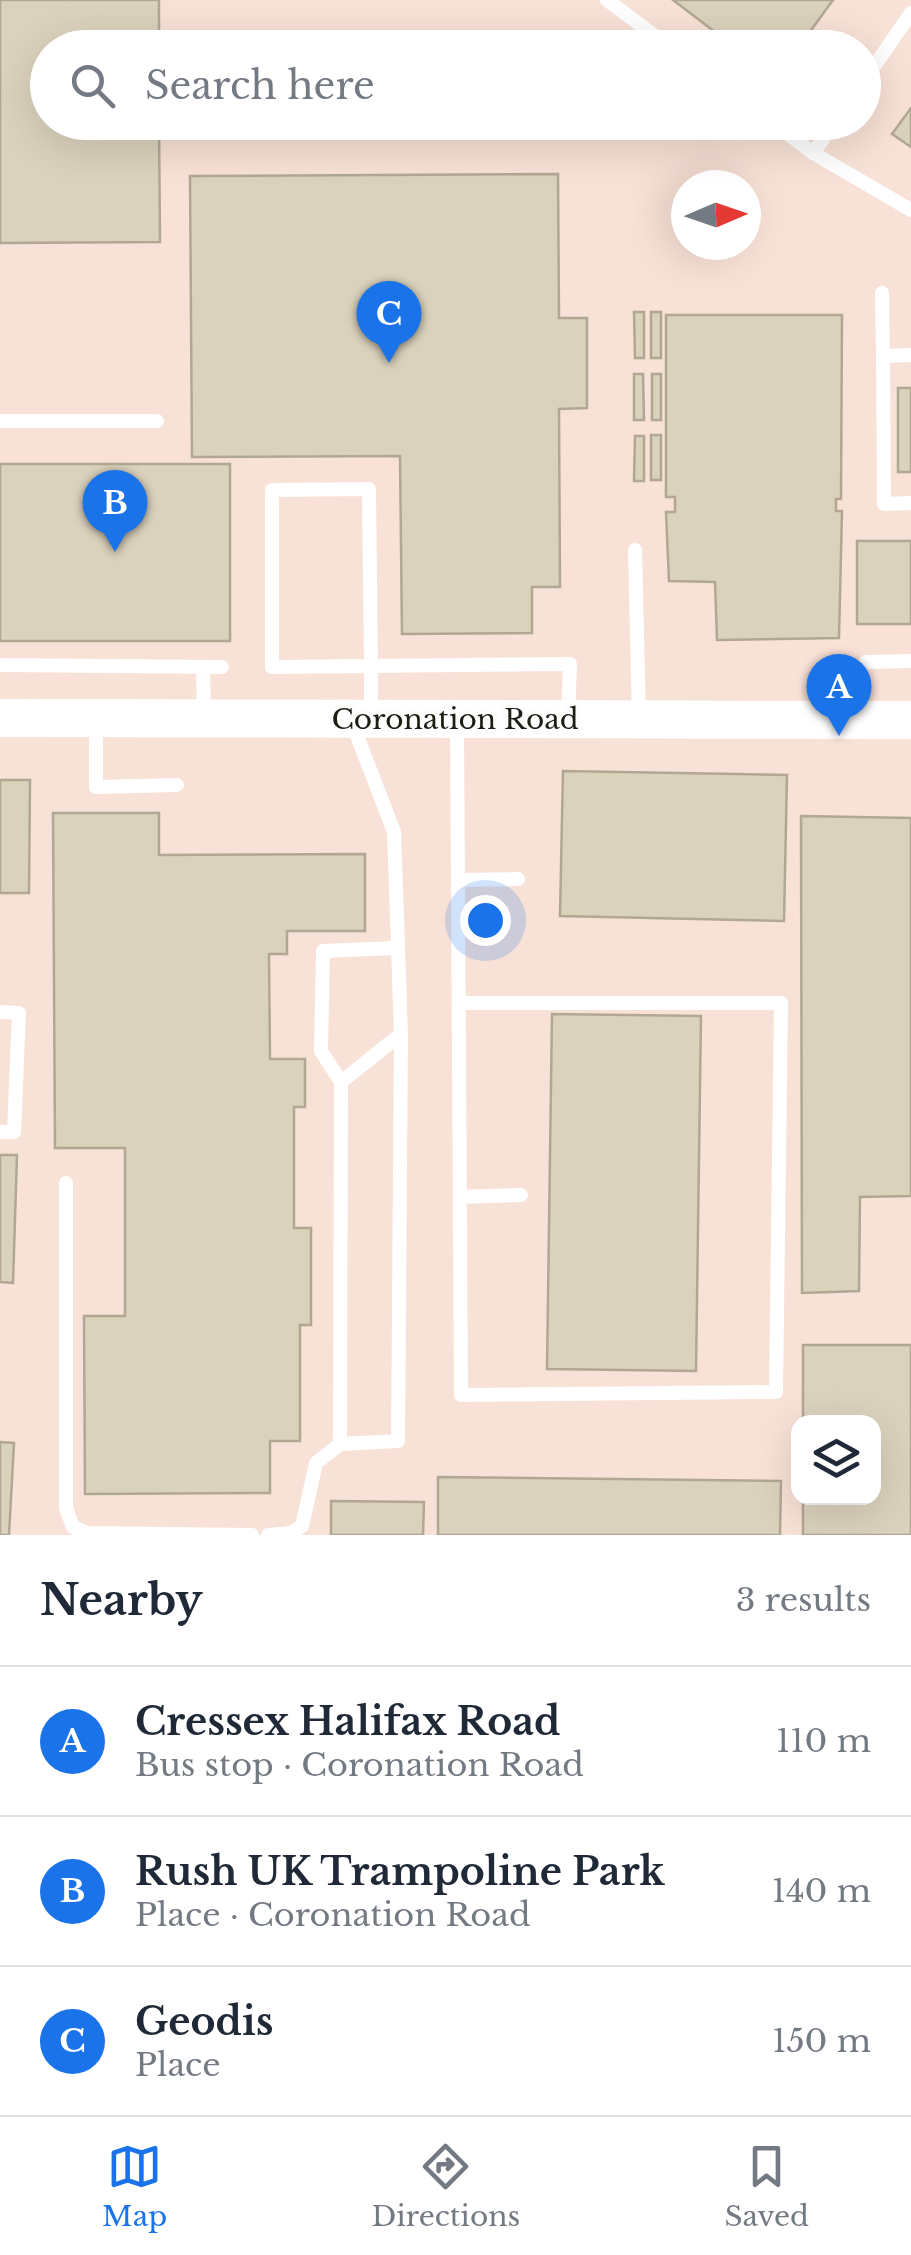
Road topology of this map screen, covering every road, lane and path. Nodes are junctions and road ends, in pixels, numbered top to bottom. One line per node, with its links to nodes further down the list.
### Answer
1 (607, 0): 3 (lane)
2 (911, 13): 4 (lane)
3 (647, 30)
4 (881, 56)
5 (796, 140): 7 (lane)
6 (822, 140): 7 (lane)
7 (813, 153): 8 (lane)
8 (911, 210)
9 (882, 293): 11 (lane)
10 (911, 355): 11 (lane)
11 (883, 356): 14 (lane)
12 (0, 420): 13 (lane)
13 (157, 421)
14 (911, 503)
15 (635, 550): 28 (lane)
16 (911, 661): 17 (lane)
17 (866, 662)
18 (0, 665): 20 (lane)
19 (370, 666): 19 (lane); 25 (lane); 27 (lane)
20 (203, 667): 21 (lane); 24 (lane)
21 (222, 667)
22 (0, 718): 23 (street, Coronation Road)
23 (96, 718): 24 (street, Coronation Road); 30 (lane)
24 (204, 718): 25 (street, Coronation Road)
25 (361, 719): 26 (street, Coronation Road); 33 (lane)
26 (457, 720): 27 (street, Coronation Road); 31 (lane)
27 (568, 720): 28 (street, Coronation Road)
28 (640, 720): 29 (street, Coronation Road)
29 (911, 720)
30 (177, 785)
31 (458, 880): 32 (lane); 34 (lane)
32 (518, 880)
33 (396, 948): 36 (lane); 37 (lane)
34 (459, 1003): 41 (lane); 41 (lane)
35 (0, 1012): 38 (lane)
36 (400, 1034): 37 (lane); 42 (lane)
37 (341, 1082): 42 (lane)
38 (0, 1132)
39 (66, 1183): 43 (lane)
40 (521, 1194): 41 (lane)
41 (460, 1197)
42 (340, 1444): 44 (lane)
43 (252, 1535)
44 (268, 1535)

